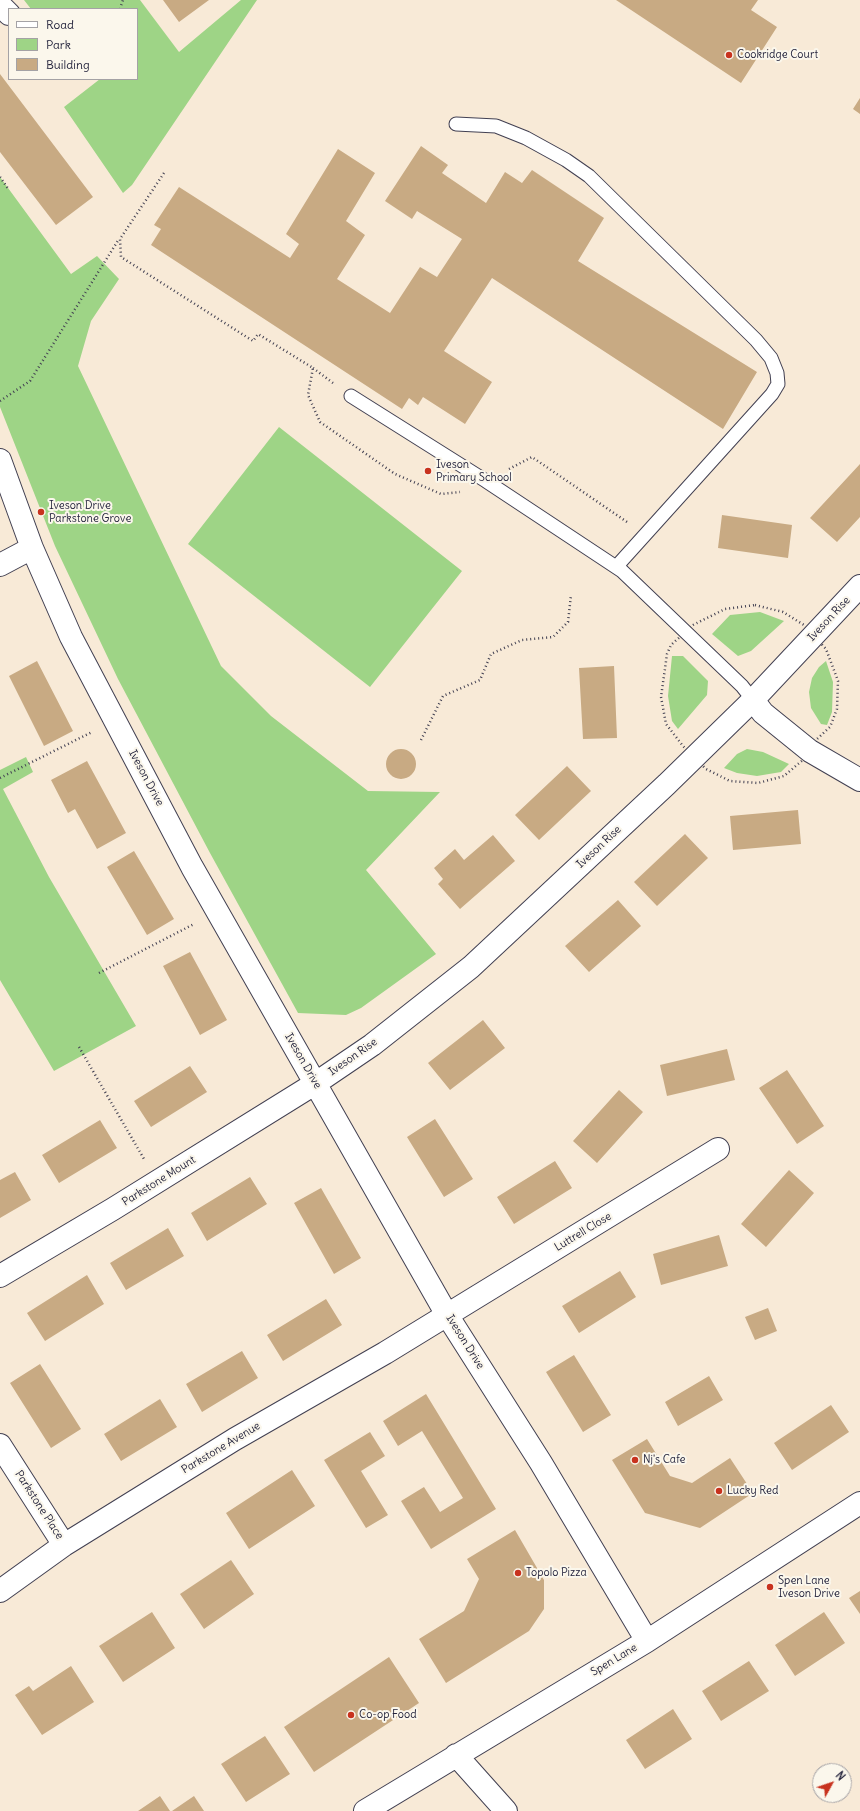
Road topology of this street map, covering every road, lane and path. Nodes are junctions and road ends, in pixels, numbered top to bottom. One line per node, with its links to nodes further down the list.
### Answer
1 (0, 5): 2 (street)
2 (8, 13)
3 (456, 124): 12 (lane)
4 (0, 177): 5 (path)
5 (9, 190)
6 (120, 238): 8 (path)
7 (351, 396): 12 (lane)
8 (0, 401)
9 (0, 460): 10 (street, Iveson Drive)
10 (32, 548): 11 (street); 16 (street, Iveson Drive)
11 (0, 565)
12 (616, 567): 15 (lane)
13 (860, 586): 15 (street, Iveson Rise)
14 (571, 595): 17 (path)
15 (753, 700): 19 (street); 23 (street, Iveson Rise)
16 (115, 721): 18 (path); 20 (street, Iveson Drive)
17 (421, 740)
18 (0, 778)
19 (860, 780)
20 (218, 912): 21 (path); 23 (street, Iveson Drive)
21 (99, 973)
22 (79, 1047): 25 (path)
23 (316, 1083): 25 (street, Parkstone Mount); 27 (street, Iveson Drive)
24 (718, 1149): 27 (street, Luttrell Close)
25 (158, 1182): 26 (street, Parkstone Mount)
26 (0, 1276)
27 (447, 1315): 30 (street, Parkstone Avenue); 32 (street, Iveson Drive)
28 (0, 1445): 30 (street, Parkstone Place)
29 (860, 1503): 32 (street, Spen Lane)
30 (64, 1545): 31 (street, Parkstone Avenue)
31 (0, 1591)
32 (647, 1641): 33 (street, Spen Lane)
33 (456, 1755): 34 (street, Spen Lane); 35 (street)
34 (365, 1811)
35 (506, 1811)

